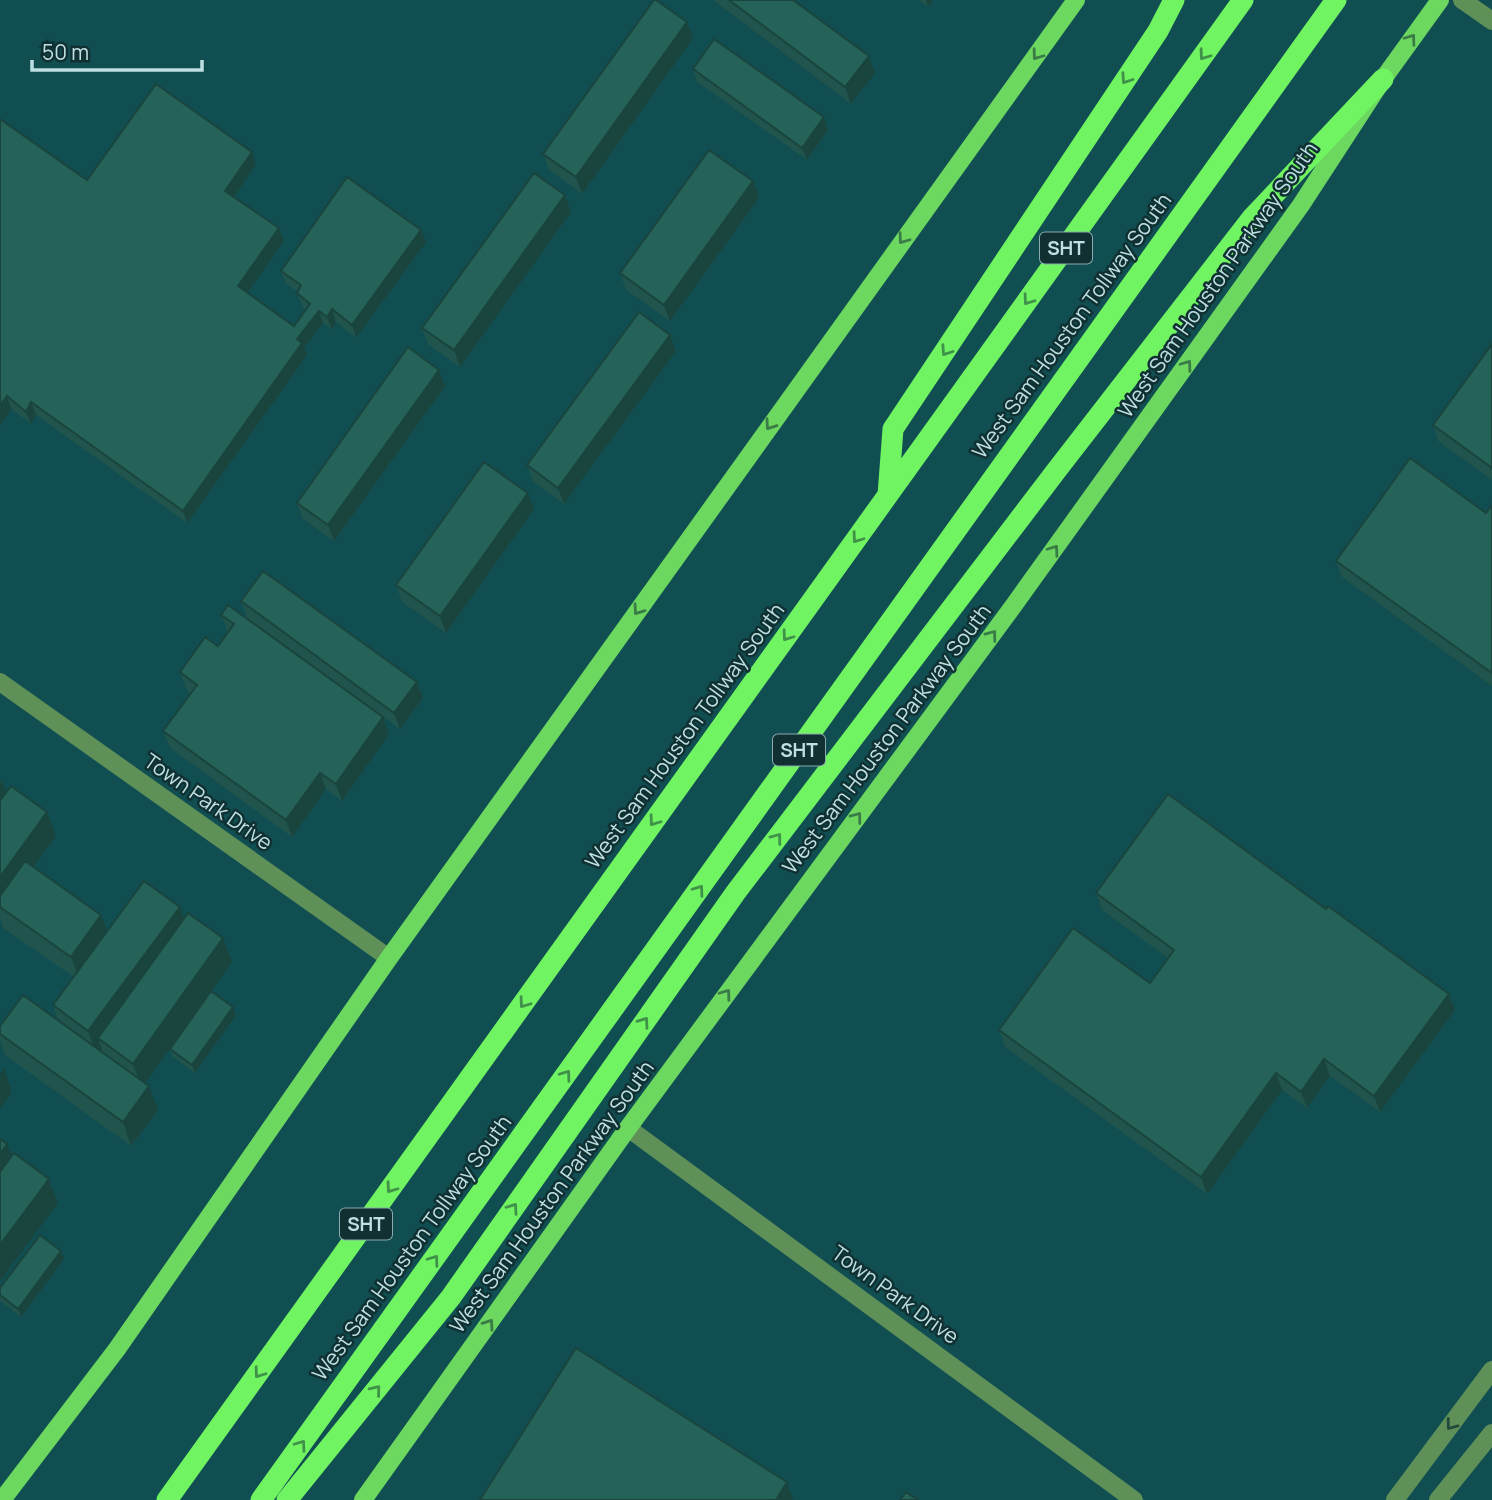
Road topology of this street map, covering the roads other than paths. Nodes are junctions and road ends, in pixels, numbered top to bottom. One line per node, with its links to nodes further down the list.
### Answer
1 (1076, 0): 11 (main road, one-way to 11)
2 (1174, 0): 9 (highway, one-way to 9)
3 (1243, 0): 9 (highway, West Sam Houston Tollway South / SHT, one-way to 9)
4 (1336, 0): 17 (highway, West Sam Houston Tollway South / SHT, one-way to 4)
5 (1440, 0): 8 (main road, West Sam Houston Parkway South, one-way to 5)
6 (1462, 0): 7 (street)
7 (1492, 22)
8 (1383, 79): 12 (main road, West Sam Houston Parkway South, one-way to 8); 18 (highway, one-way to 8)
9 (888, 496): 16 (highway, West Sam Houston Tollway South / SHT, one-way to 16)
10 (0, 682): 11 (street, Town Park Drive)
11 (389, 958): 15 (main road)
12 (628, 1128): 19 (main road, West Sam Houston Parkway South, one-way to 12); 20 (street, Town Park Drive)
13 (1492, 1370): 21 (street, one-way to 21)
14 (1492, 1433): 22 (street)
15 (2, 1500)
16 (167, 1500)
17 (261, 1500)
18 (287, 1500)
19 (363, 1500)
20 (1134, 1500)
21 (1395, 1500)
22 (1438, 1500)

